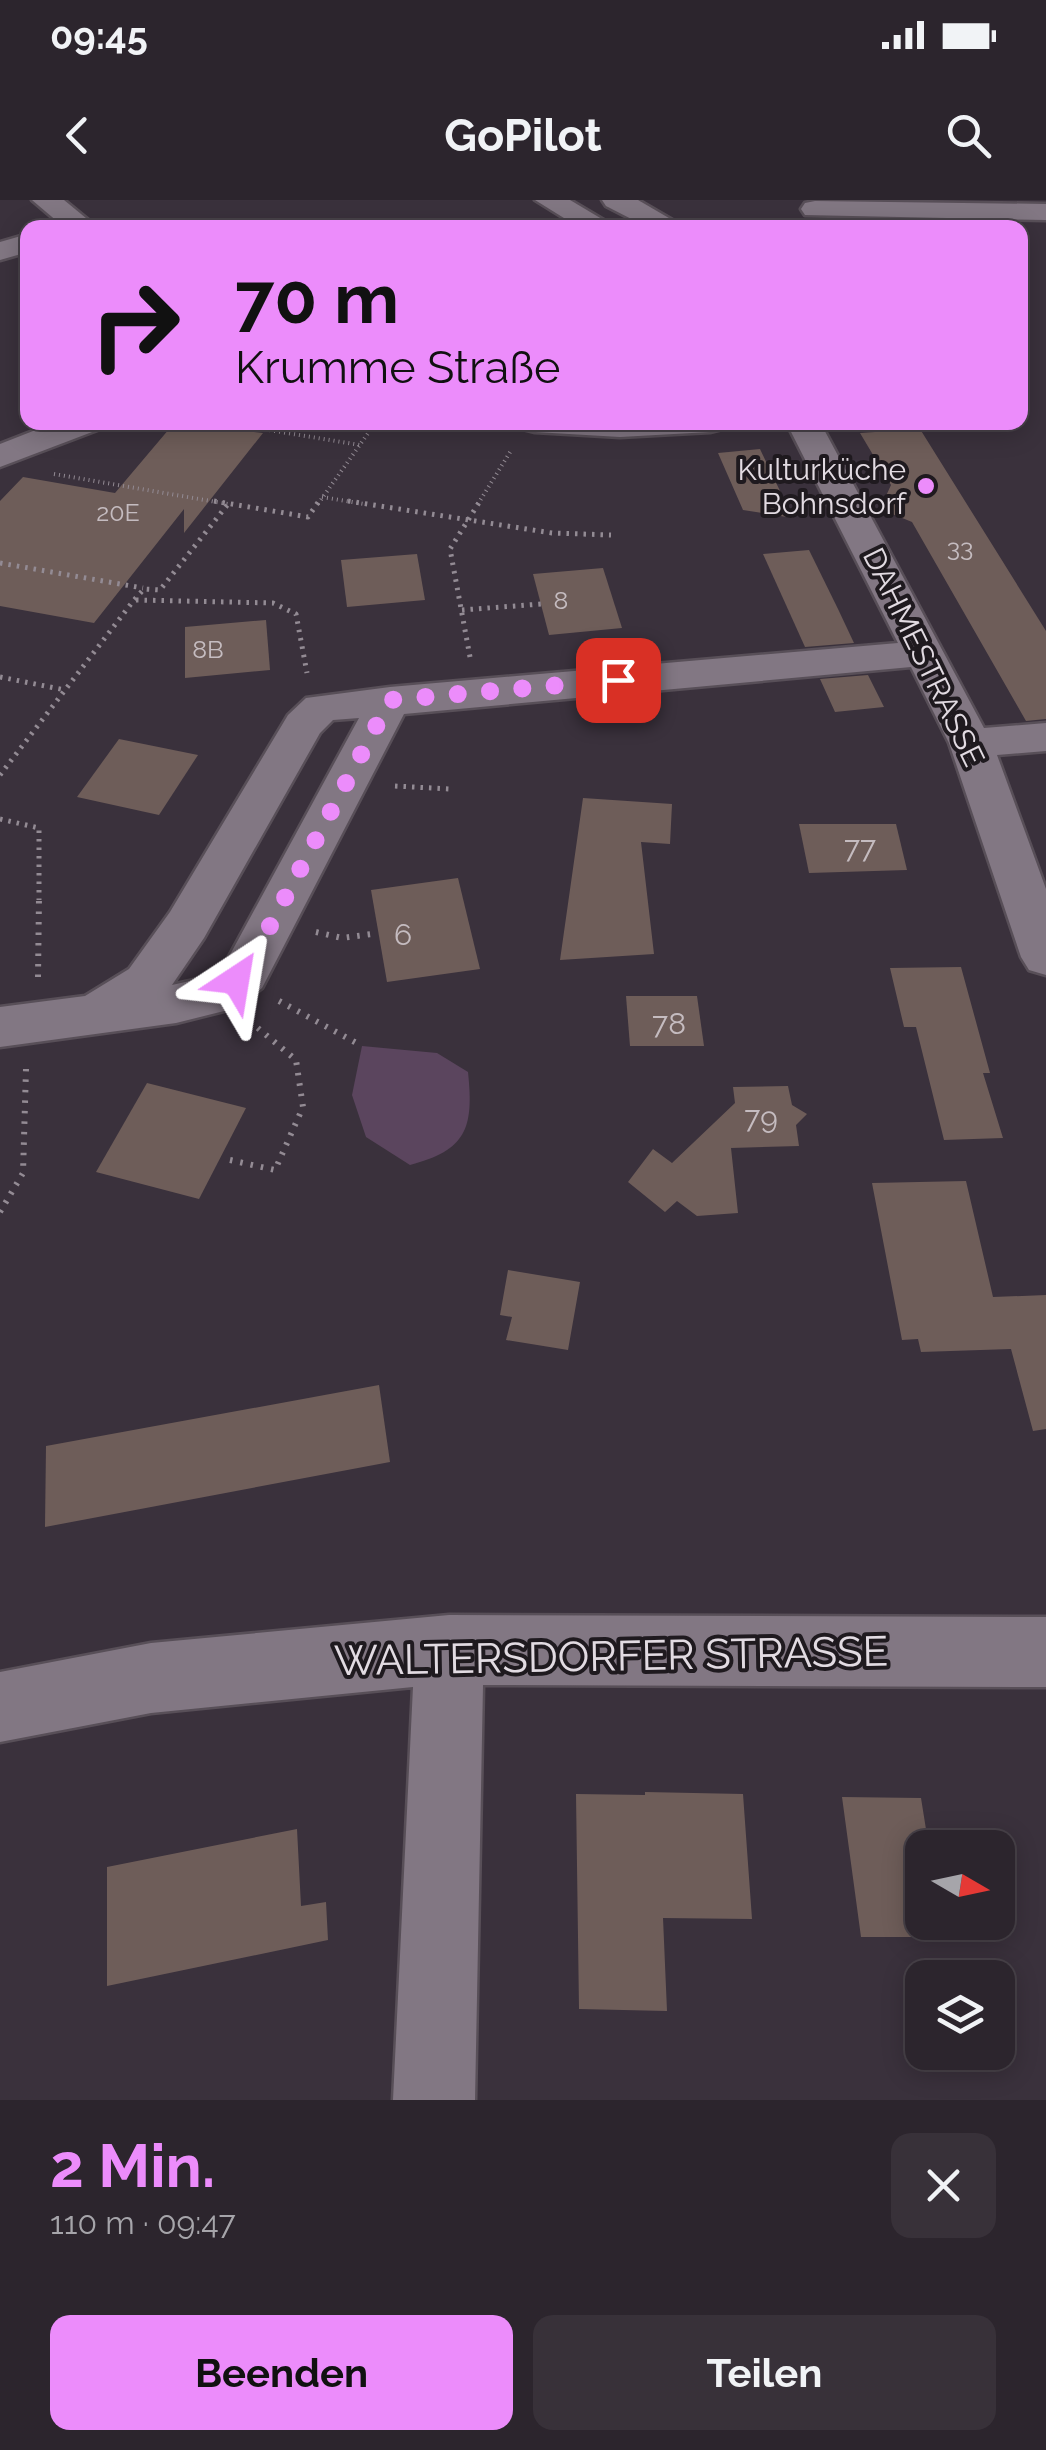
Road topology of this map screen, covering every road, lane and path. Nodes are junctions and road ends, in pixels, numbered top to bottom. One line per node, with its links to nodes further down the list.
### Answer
1 (46, 200): 6 (street)
2 (549, 200): 7 (street)
3 (616, 200): 8 (street)
4 (814, 212): 5 (street)
5 (1046, 212)
6 (73, 220)
7 (587, 220)
8 (656, 220)
9 (67, 430): 16 (street)
10 (269, 430): 15 (path)
11 (370, 430): 15 (path)
12 (579, 430): 14 (street)
13 (807, 430): 27 (street, DAHMESTRASSE)
14 (524, 434): 20 (path)
15 (360, 445): 18 (path)
16 (0, 456)
17 (51, 474): 19 (path)
18 (322, 496): 19 (path); 20 (path)
19 (228, 504): 23 (path)
20 (470, 518): 21 (path); 26 (path)
21 (611, 535)
22 (0, 563): 23 (path)
23 (144, 589): 24 (path)
24 (134, 600): 28 (path); 30 (path)
25 (540, 604): 26 (path)
26 (462, 610): 31 (path)
27 (926, 653): 31 (street); 34 (street, DAHMESTRASSE)
28 (307, 674)
29 (0, 678): 30 (path)
30 (65, 690): 35 (path)
31 (478, 692): 32 (street)
32 (390, 700): 38 (street); 39 (street)
33 (1046, 737): 34 (street)
34 (972, 742): 37 (street, DAHMESTRASSE)
35 (0, 775)
36 (0, 819): 40 (path)
37 (1046, 957)
38 (218, 994): 39 (street); 43 (path)
39 (96, 1014): 40 (street)
40 (21, 1024): 44 (path)
41 (328, 1028): 42 (path)
42 (362, 1046)
43 (230, 1160)
44 (0, 1212)
45 (449, 1650): 46 (street, WALTERSDORFER STRASSE); 47 (street, WALTERSDORFER STRASSE); 48 (street)
46 (1046, 1652)
47 (0, 1706)
48 (434, 2100)

